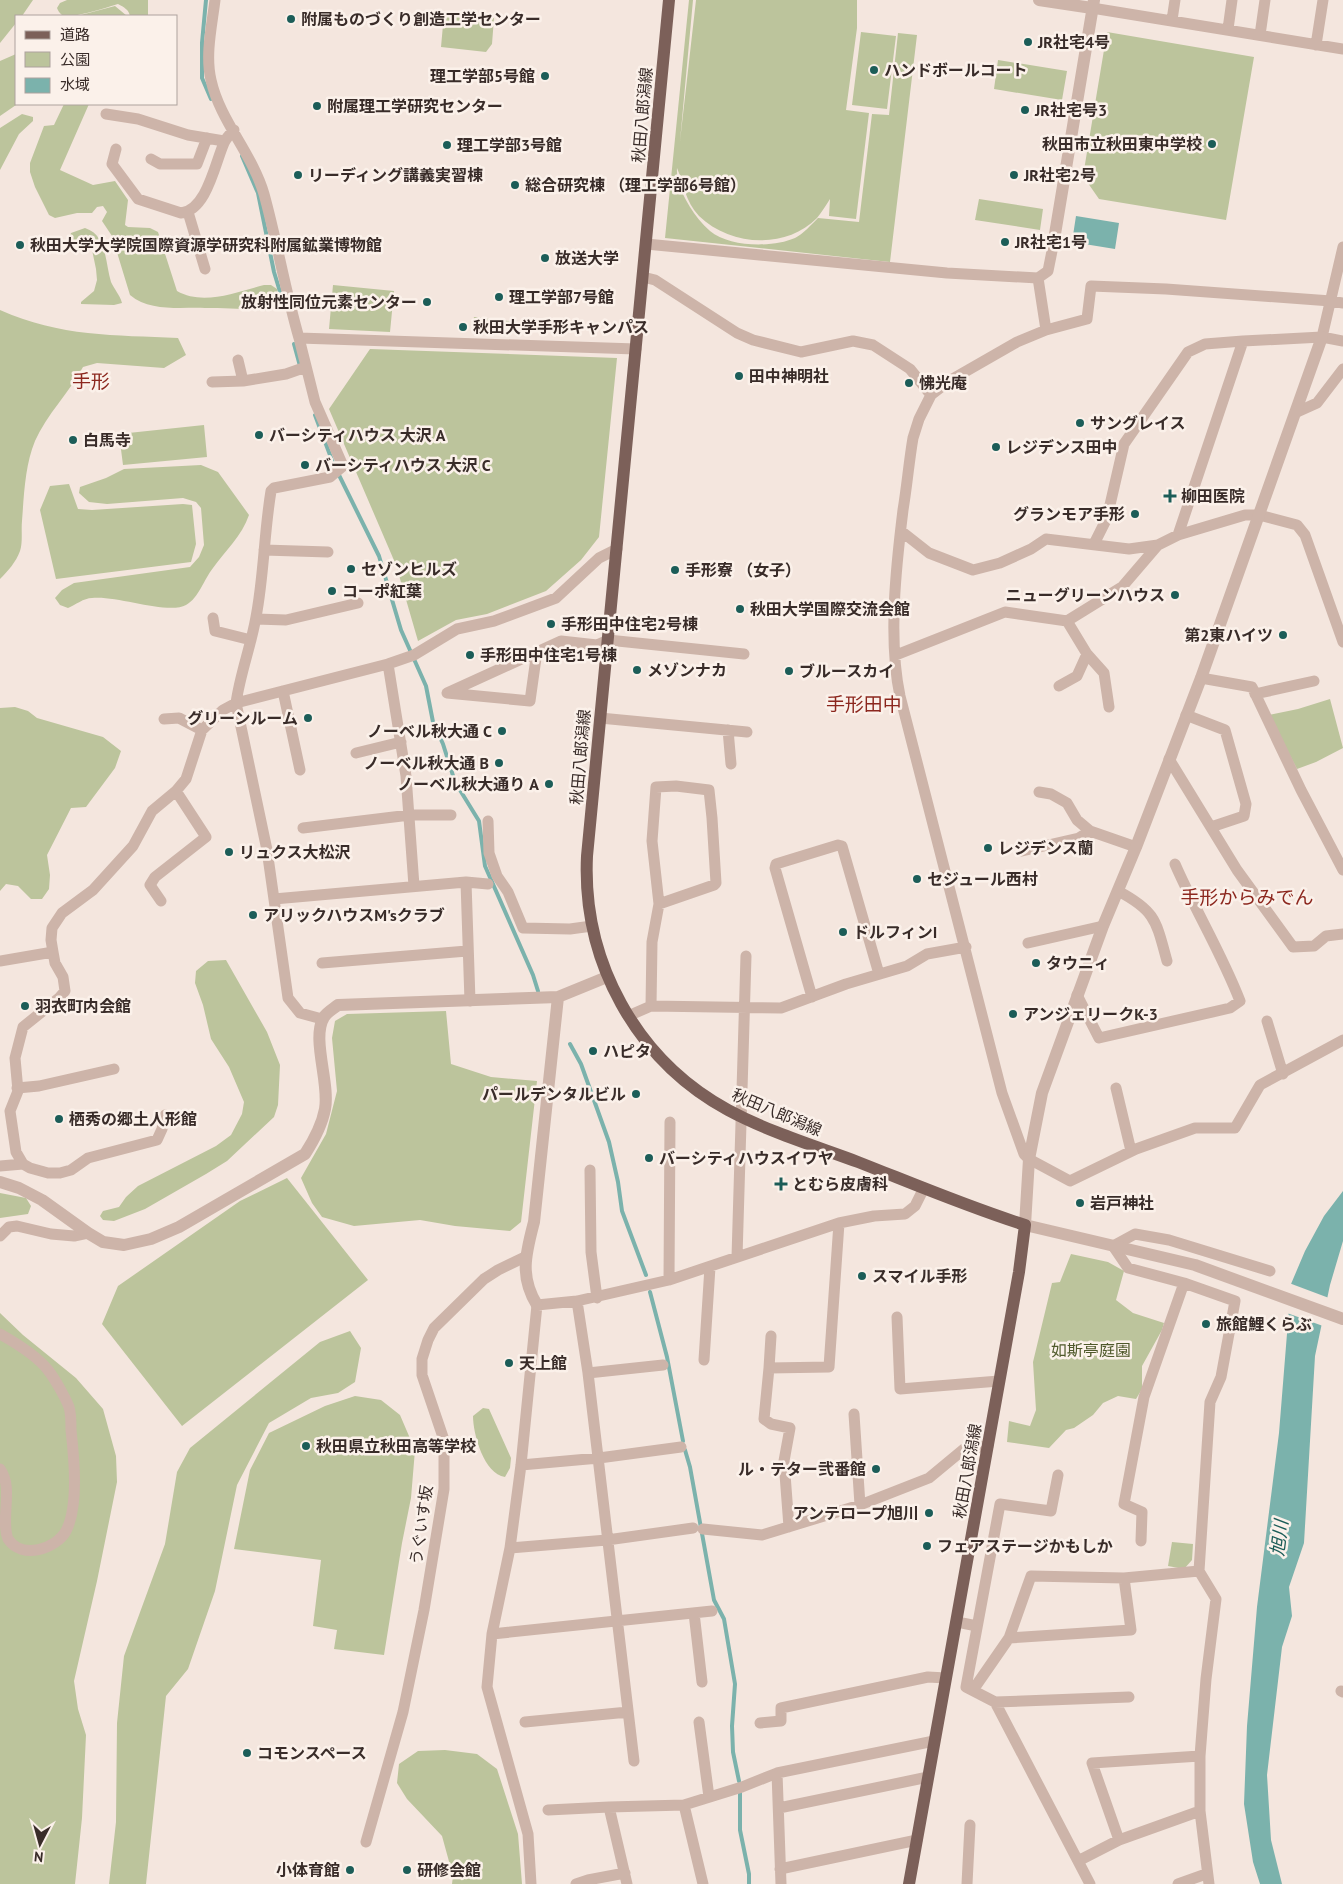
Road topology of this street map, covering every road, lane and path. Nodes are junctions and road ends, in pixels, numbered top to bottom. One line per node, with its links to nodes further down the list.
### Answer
1 (214, 0): 15 (street)
2 (668, 0): 20 (main road, 秋田八郎潟線)
3 (1039, 0): 8 (street)
4 (1175, 0): 9 (street)
5 (1232, 0): 10 (street)
6 (1265, 0): 11 (street)
7 (1323, 0): 12 (street)
8 (1093, 4): 9 (street); 21 (street)
9 (1172, 20): 10 (street)
10 (1228, 29): 11 (street)
11 (1260, 35): 12 (street)
12 (1316, 44): 13 (street)
13 (1343, 49)
14 (106, 114): 16 (street)
15 (229, 136): 16 (street); 19 (street); 30 (street)
16 (207, 138): 18 (street)
17 (116, 149): 19 (street)
18 (151, 160)
19 (188, 212): 23 (street)
20 (646, 244): 24 (main road, 秋田八郎潟線); 25 (street)
21 (1053, 246): 25 (street)
22 (1343, 246): 26 (street)
23 (205, 269)
24 (643, 277): 33 (main road, 秋田八郎潟線); 39 (street)
25 (1038, 278): 28 (street)
26 (1331, 301): 27 (street); 28 (street); 29 (street)
27 (1343, 303)
28 (1046, 330): 39 (street)
29 (1322, 337): 31 (street); 32 (street); 40 (street)
30 (299, 338): 33 (street); 35 (street)
31 (1243, 341): 43 (street); 44 (street)
32 (1343, 341)
33 (636, 349): 46 (main road, 秋田八郎潟線)
34 (238, 360): 37 (street)
35 (306, 367): 37 (street); 47 (street)
36 (1343, 369): 40 (street)
37 (243, 380): 38 (street)
38 (212, 382)
39 (932, 395): 42 (street)
40 (1296, 412): 41 (street)
41 (1259, 515): 43 (street); 55 (street); 61 (street)
42 (901, 531): 44 (street); 59 (street)
43 (1178, 535): 45 (street)
44 (1094, 544): 45 (street)
45 (1158, 545): 52 (street)
46 (617, 549): 54 (main road, 秋田八郎潟線); 60 (street)
47 (264, 550): 48 (street); 51 (street)
48 (328, 552)
49 (358, 603): 51 (street)
50 (213, 618): 53 (street)
51 (256, 619): 53 (street)
52 (1067, 621): 58 (street); 59 (street)
53 (251, 640): 66 (street)
54 (608, 640): 56 (street); 57 (street); 69 (main road, 秋田八郎潟線)
55 (1343, 642)
56 (537, 651): 56 (street)
57 (744, 654)
58 (1087, 654): 63 (street); 67 (street)
59 (896, 655): 102 (street)
60 (388, 664): 64 (street); 74 (street)
61 (1201, 678): 65 (street); 68 (street)
62 (1314, 681): 65 (street)
63 (1059, 686)
64 (283, 691): 66 (street); 78 (street)
65 (1255, 694): 90 (street)
66 (236, 704): 71 (street); 95 (street)
67 (1109, 707)
68 (1186, 715): 76 (street); 84 (street)
69 (600, 718): 72 (street); 98 (main road, 秋田八郎潟線)
70 (164, 719): 71 (street)
71 (202, 730): 79 (street)
72 (728, 730): 73 (street); 77 (street)
73 (747, 732)
74 (401, 742): 75 (street); 82 (street)
75 (356, 753)
76 (1169, 758): 84 (street); 87 (street)
77 (731, 764)
78 (300, 770)
79 (176, 791): 96 (street); 104 (street)
80 (1039, 792): 86 (street)
81 (451, 815): 82 (street)
82 (410, 816): 85 (street); 93 (street)
83 (488, 821): 98 (street)
84 (1210, 827): 100 (street)
85 (303, 828)
86 (1090, 831): 87 (street); 88 (street)
87 (1136, 847): 94 (street)
88 (1022, 851)
89 (1175, 864): 111 (street)
90 (1343, 870)
91 (466, 882): 92 (street); 93 (street); 103 (street)
92 (488, 884)
93 (414, 886): 95 (street)
94 (1118, 891): 99 (street); 107 (street)
95 (274, 898): 118 (street)
96 (161, 901)
97 (659, 904): 97 (street); 115 (street)
98 (592, 926): 110 (main road, 秋田八郎潟線)
99 (1103, 926): 101 (street); 111 (street)
100 (1343, 934)
101 (1028, 943)
102 (966, 947): 109 (street); 129 (street)
103 (467, 951): 108 (street); 114 (street)
104 (53, 952): 106 (street); 123 (street)
105 (746, 956): 116 (street)
106 (0, 961)
107 (1167, 961)
108 (322, 963)
109 (879, 974): 113 (street); 113 (street)
110 (608, 977): 112 (street); 117 (main road, 秋田八郎潟線)
111 (1077, 995): 129 (street)
112 (558, 997): 114 (street); 140 (street)
113 (812, 997): 116 (street)
114 (470, 1001): 118 (street)
115 (651, 1006): 116 (street); 117 (street)
116 (745, 1007): 126 (street)
117 (628, 1016): 126 (main road, 秋田八郎潟線)
118 (322, 1020): 137 (street)
119 (1267, 1021): 122 (street)
120 (1343, 1040): 122 (street)
121 (114, 1069): 123 (street)
122 (1283, 1074): 128 (street)
123 (17, 1088): 130 (street)
124 (1116, 1088): 128 (street)
125 (165, 1115): 130 (street)
126 (740, 1116): 134 (main road, 秋田八郎潟線); 141 (street)
127 (670, 1122): 144 (street)
128 (1131, 1151): 129 (street)
129 (1029, 1159): 136 (street)
130 (23, 1164): 131 (street)
131 (0, 1166)
132 (590, 1170): 146 (street)
133 (0, 1182): 137 (street)
134 (924, 1188): 135 (street); 136 (main road, 秋田八郎潟線)
135 (838, 1223): 141 (street); 155 (street)
136 (1025, 1225): 139 (street); 157 (main road, 秋田八郎潟線)
137 (88, 1233): 138 (street)
138 (0, 1236)
139 (1113, 1246): 143 (street); 145 (street); 150 (street)
140 (525, 1257): 148 (street); 202 (street, うぐいす坂)
141 (737, 1257): 142 (street)
142 (710, 1267): 144 (street); 153 (street)
143 (1270, 1271)
144 (668, 1280): 146 (street)
145 (1184, 1283): 168 (street); 170 (street)
146 (597, 1298): 147 (street)
147 (577, 1302): 148 (street); 156 (street)
148 (538, 1305): 162 (street)
149 (897, 1317): 157 (street)
150 (1343, 1319)
151 (0, 1334): 163 (street)
152 (771, 1336): 155 (street)
153 (704, 1360)
154 (664, 1366): 156 (street)
155 (769, 1368): 166 (street)
156 (588, 1373): 161 (street)
157 (999, 1381): 159 (main road, 秋田八郎潟線)
158 (854, 1414): 165 (street)
159 (988, 1446): 165 (street); 175 (main road, 秋田八郎潟線)
160 (681, 1447): 161 (street)
161 (599, 1458): 162 (street); 167 (street)
162 (521, 1465): 169 (street)
163 (0, 1469)
164 (1058, 1475): 176 (street)
165 (860, 1505): 166 (street)
166 (790, 1527): 167 (street)
167 (607, 1540): 169 (street); 174 (street)
168 (1141, 1541)
169 (510, 1548): 177 (street)
170 (1199, 1571): 171 (street); 189 (street)
171 (1124, 1578): 178 (street); 178 (street)
172 (712, 1611): 173 (street)
173 (694, 1613): 174 (street); 180 (street)
174 (617, 1621): 177 (street); 184 (street)
175 (957, 1622): 176 (street); 179 (main road, 秋田八郎潟線)
176 (977, 1626): 181 (street)
177 (492, 1634): 207 (street)
178 (1009, 1638): 181 (street)
179 (946, 1678): 187 (street); 188 (main road, 秋田八郎潟線)
180 (702, 1682)
181 (973, 1690): 183 (street)
182 (1129, 1697): 183 (street)
183 (995, 1702): 203 (street)
184 (628, 1712): 185 (street); 190 (street)
185 (525, 1722)
186 (699, 1722): 193 (street)
187 (760, 1724)
188 (934, 1741): 191 (street); 192 (main road, 秋田八郎潟線)
189 (1200, 1756): 198 (street); 201 (street)
190 (634, 1760)
191 (778, 1773): 193 (street); 196 (street)
192 (928, 1777): 196 (street); 200 (main road, 秋田八郎潟線)
193 (709, 1798): 194 (street)
194 (684, 1806): 195 (street); 209 (street)
195 (609, 1807): 197 (street); 205 (street)
196 (779, 1808): 204 (street)
197 (548, 1810)
198 (1200, 1811): 201 (street); 206 (street)
199 (970, 1825): 212 (street)
200 (917, 1840): 204 (street); 211 (main road, 秋田八郎潟線)
201 (1119, 1840): 203 (street)
202 (366, 1842)
203 (1078, 1861): 213 (street)
204 (780, 1869): 210 (street)
205 (626, 1879): 208 (street)
206 (1207, 1879): 214 (street)
207 (531, 1884)
208 (576, 1884)
209 (703, 1884)
210 (781, 1884)
211 (909, 1884)
212 (968, 1884)
213 (1090, 1884)
214 (1178, 1884)

